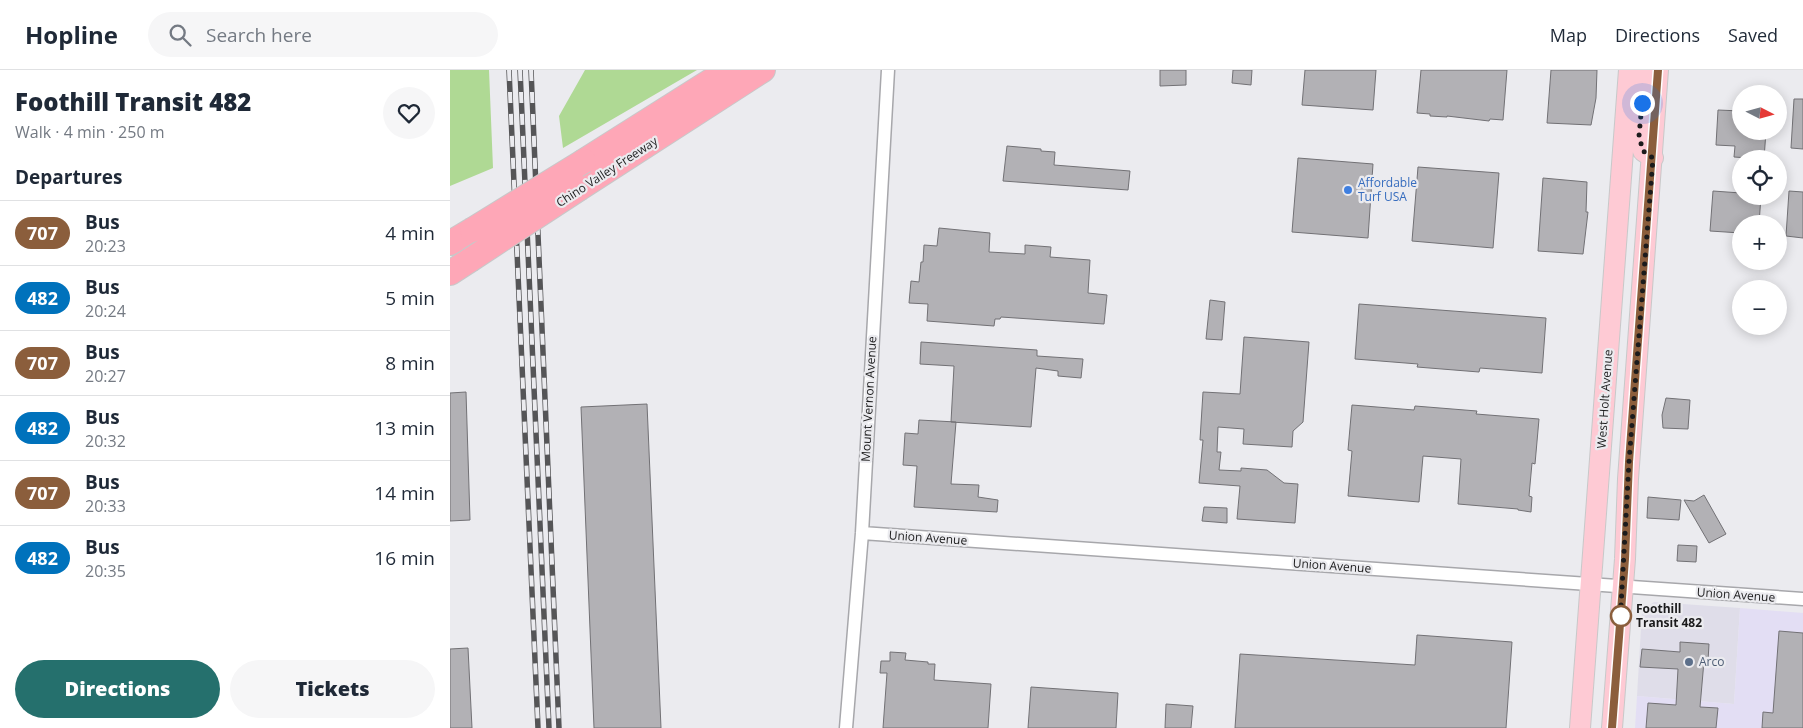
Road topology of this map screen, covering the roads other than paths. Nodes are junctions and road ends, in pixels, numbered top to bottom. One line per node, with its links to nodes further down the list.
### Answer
1 (728, 70): 8 (highway, Chino Valley Freeway, bridge)
2 (763, 70): 9 (highway, Chino Valley Freeway, bridge)
3 (888, 70): 10 (street, Mount Vernon Avenue)
4 (1629, 70): 11 (main road, West Holt Avenue)
5 (1644, 70): 7 (main road)
6 (1658, 70): 7 (main road)
7 (1653, 158): 12 (main road)
8 (450, 243)
9 (450, 273)
10 (862, 533): 11 (street, Union Avenue); 14 (street, Mount Vernon Avenue)
11 (1591, 584): 12 (street, Union Avenue); 15 (main road, West Holt Avenue)
12 (1622, 586): 13 (street, Union Avenue); 16 (main road)
13 (1803, 599)
14 (846, 728)
15 (1580, 728)
16 (1612, 728)

